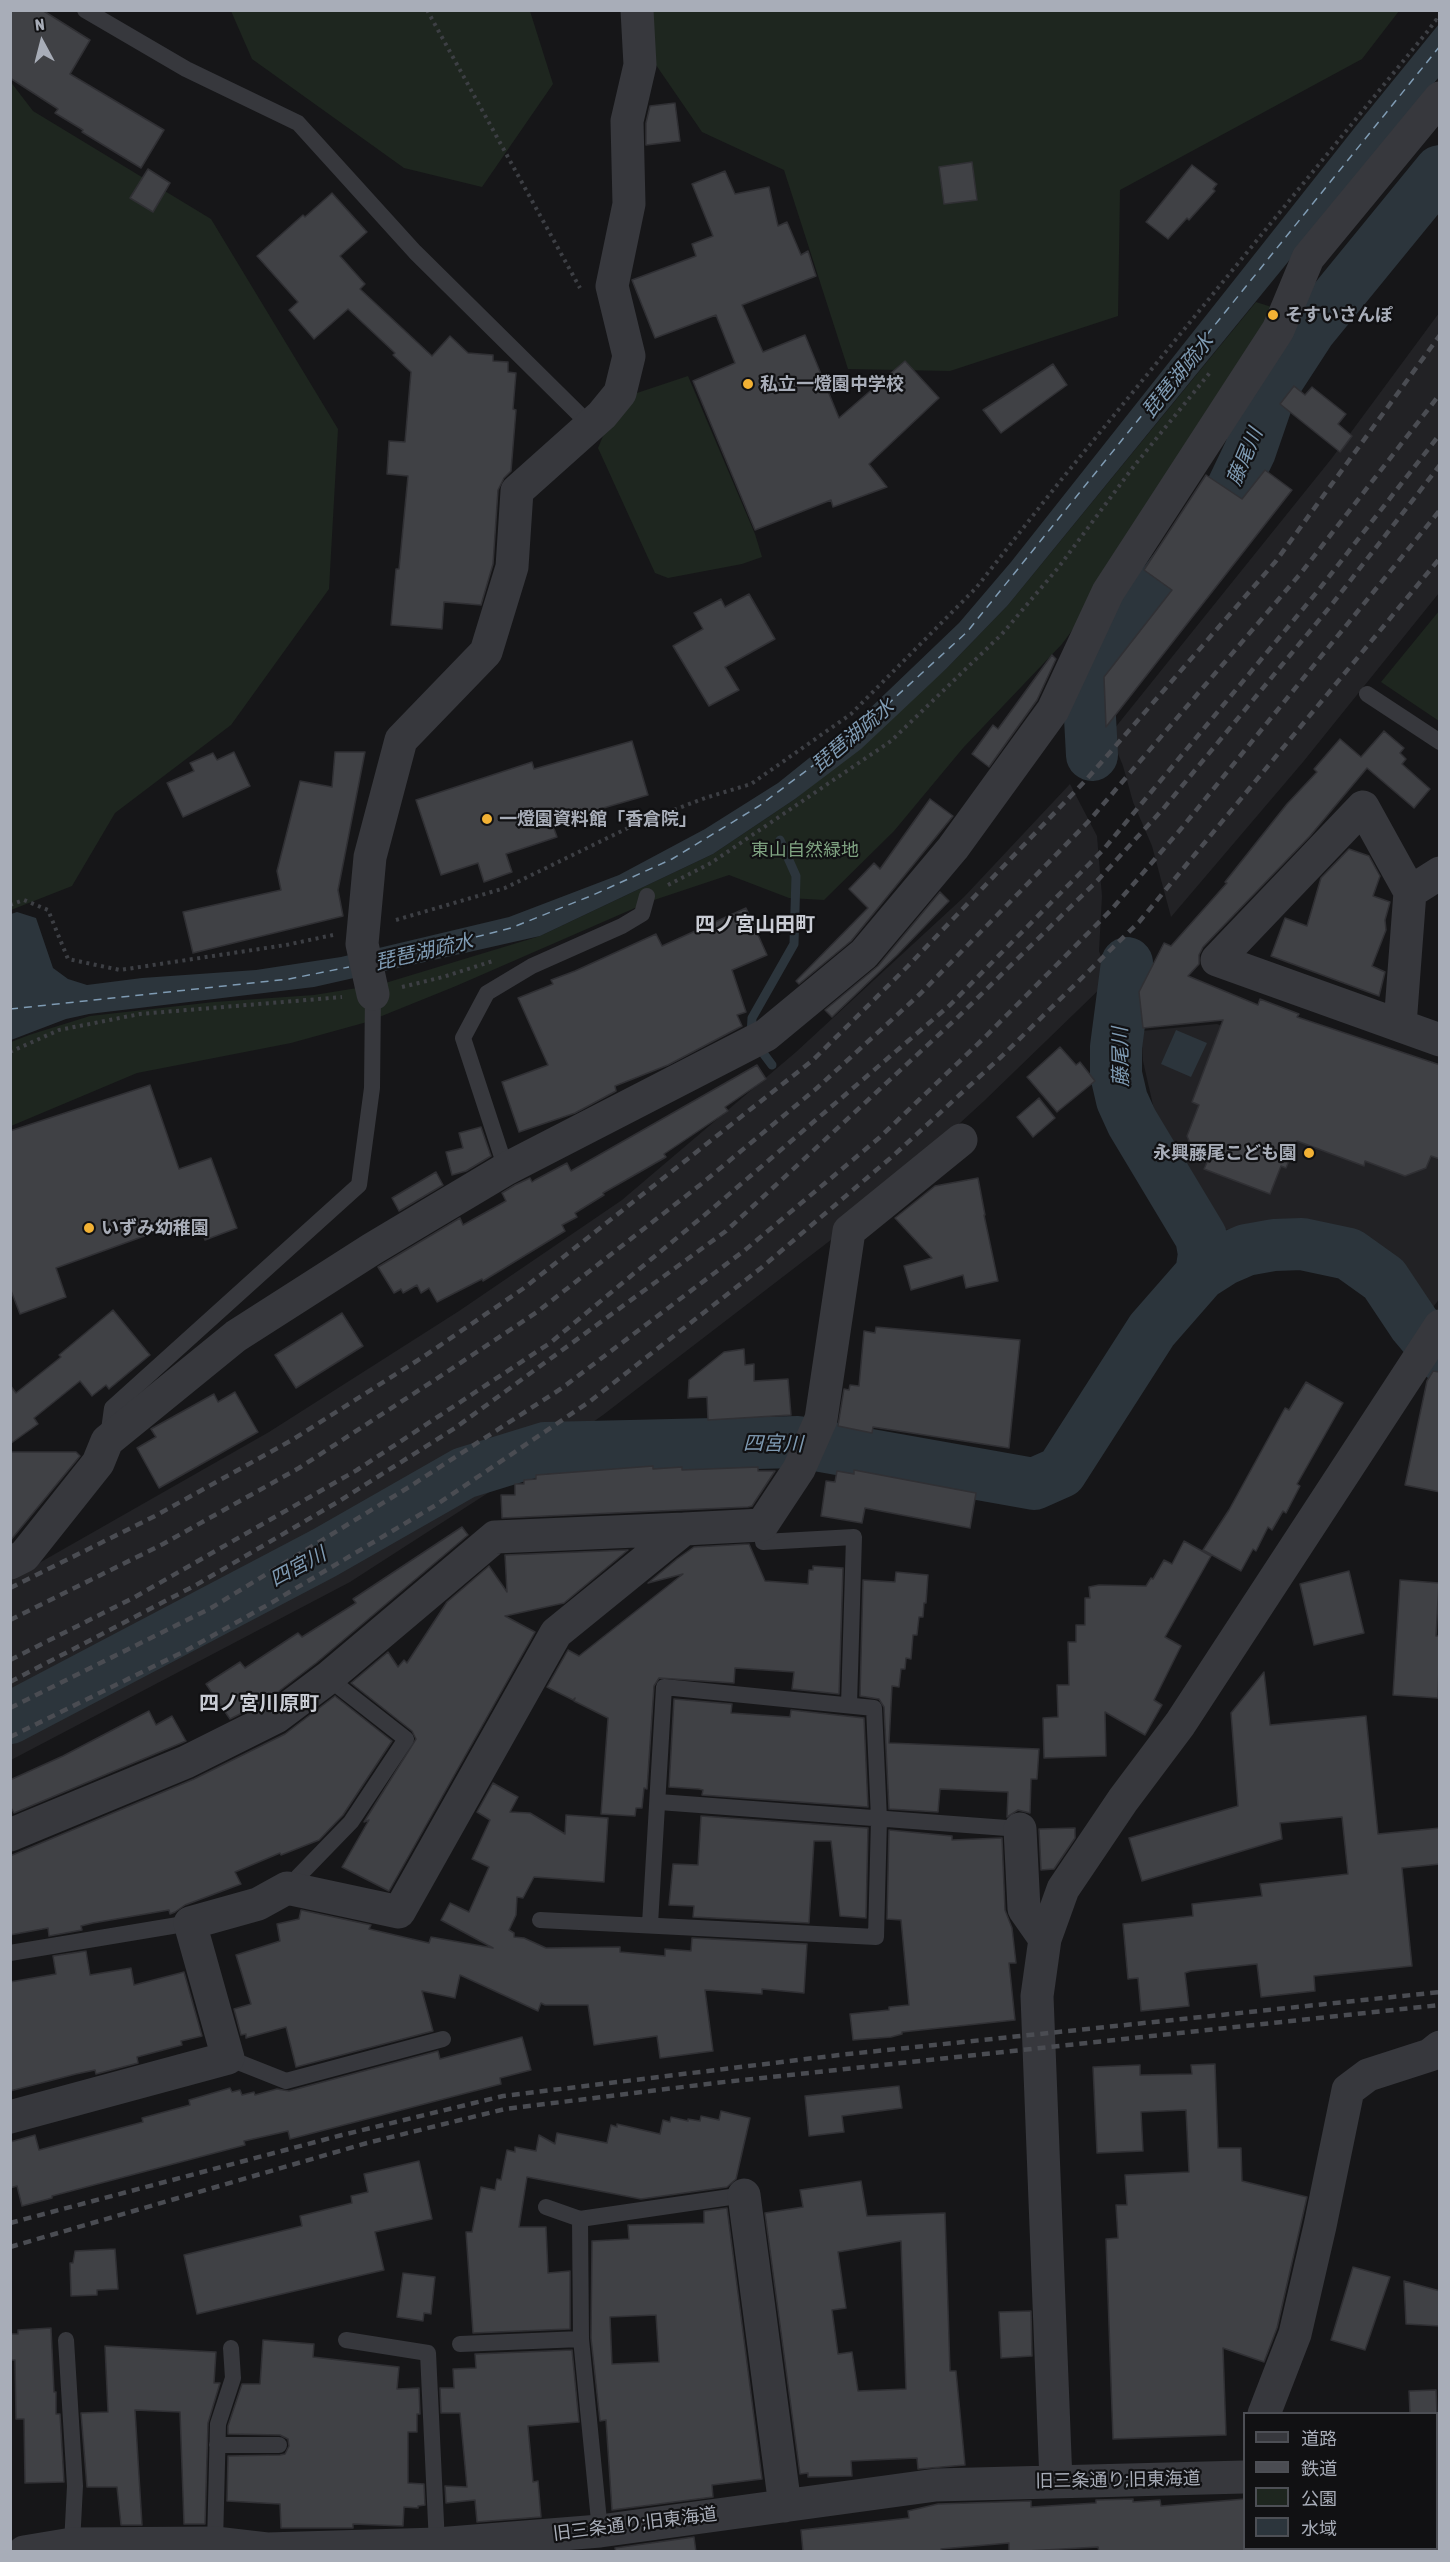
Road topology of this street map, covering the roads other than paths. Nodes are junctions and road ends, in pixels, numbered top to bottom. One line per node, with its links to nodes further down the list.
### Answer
1 (85, 10): 4 (lane)
2 (637, 10): 4 (street)
3 (1440, 98): 14 (street)
4 (590, 425): 10 (street)
5 (1367, 694): 6 (lane)
6 (1440, 742)
7 (1440, 873): 8 (street)
8 (1410, 892): 11 (street); 11 (street)
9 (647, 896): 14 (lane)
10 (372, 991): 16 (lane)
11 (1400, 1025): 12 (street)
12 (1440, 1040)
13 (961, 1140): 17 (street)
14 (506, 1169): 16 (street)
15 (1439, 1327): 30 (street)
16 (107, 1441): 19 (street)
17 (762, 1524): 18 (street); 21 (lane)
18 (684, 1529): 20 (street); 26 (street)
19 (10, 1563)
20 (328, 1678): 25 (street); 26 (lane)
21 (849, 1705): 22 (lane); 23 (lane)
22 (659, 1802): 23 (lane); 29 (lane)
23 (879, 1819): 24 (lane); 29 (lane)
24 (1020, 1829): 30 (street)
25 (10, 1835)
26 (287, 1888): 28 (street)
27 (540, 1920): 29 (lane)
28 (190, 1923): 31 (lane); 34 (street)
29 (650, 1924)
30 (1045, 1939): 48 (street)
31 (10, 1953)
32 (443, 2039): 34 (lane)
33 (1440, 2047): 44 (street)
34 (228, 2058): 35 (street)
35 (10, 2117)
36 (744, 2195): 38 (lane); 49 (street)
37 (546, 2207): 38 (lane)
38 (580, 2219): 39 (lane)
39 (581, 2339): 42 (lane); 50 (lane)
40 (66, 2340): 51 (lane)
41 (346, 2340): 52 (lane)
42 (460, 2344)
43 (231, 2348): 45 (lane)
44 (1265, 2412)
45 (217, 2445): 46 (lane); 53 (lane)
46 (279, 2445)
47 (1243, 2477): 48 (street, 旧三条通り;旧東海道)
48 (1056, 2482): 49 (street, 旧三条通り;旧東海道)
49 (785, 2506): 50 (street, 旧三条通り;旧東海道)
50 (600, 2531): 52 (street, 旧三条通り;旧東海道)
51 (72, 2544): 53 (street, 旧三条通り;旧東海道); 54 (street, 旧三条通り;旧東海道)
52 (437, 2544): 53 (street, 旧三条通り;旧東海道)
53 (225, 2546)
54 (24, 2552)

